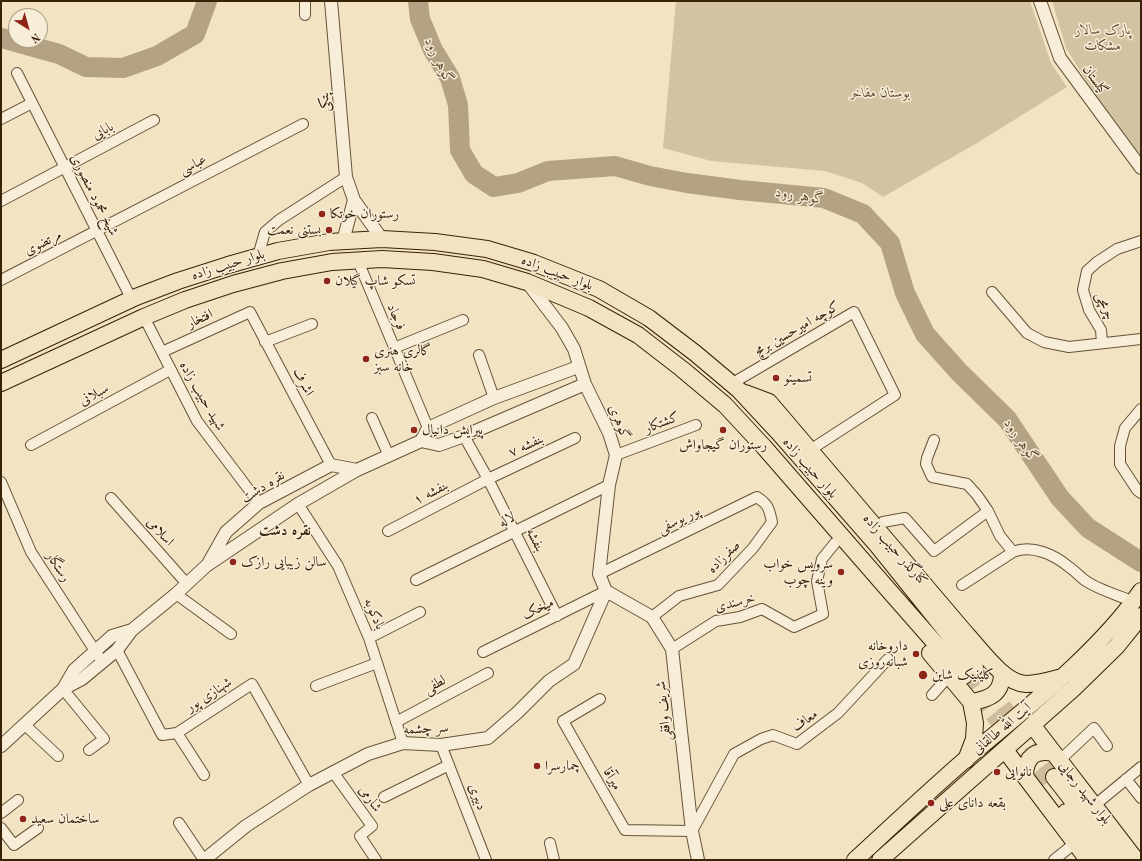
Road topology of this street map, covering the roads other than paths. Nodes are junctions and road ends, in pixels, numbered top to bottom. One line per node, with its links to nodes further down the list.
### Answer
1 (305, 1): 4 (street)
2 (331, 1): 12 (street, پتکی)
3 (1040, 1): 11 (street, گیلستان)
4 (305, 15)
5 (17, 73): 6 (street, شیخ محمود منصوری)
6 (32, 102): 7 (street); 10 (street, شیخ محمود منصوری)
7 (1, 119)
8 (154, 120): 10 (street, بابایی)
9 (303, 124): 15 (street, عباسی)
10 (65, 167): 14 (street, بابایی); 15 (street, شیخ محمود منصوری)
11 (1141, 168)
12 (346, 177): 13 (street, پتکی); 19 (street)
13 (354, 200): 16 (street, پتکی); 17 (street)
14 (1, 201)
15 (97, 231): 21 (street, مرتضوی); 24 (street, شیخ محمود منصوری)
16 (382, 239): 17 (main road, بلوار حبیب زاده); 45 (main road, بلوار حبیب زاده)
17 (343, 241): 19 (main road, بلوار حبیب زاده)
18 (1141, 241): 32 (street, چرمچی)
19 (258, 256): 24 (main road, بلوار حبیب زاده)
20 (358, 261): 22 (main road, بلوار حبیب زاده); 26 (main road, بلوار حبیب زاده); 35 (street, فرجاد)
21 (1, 280)
22 (527, 282): 40 (street, گوهری); 48 (main road, بلوار حبیب زاده)
23 (992, 292): 32 (street)
24 (132, 300): 28 (main road, بلوار حبیب زاده)
25 (250, 312): 31 (street, اشرف); 36 (street, افتخار)
26 (144, 316): 33 (main road, بلوار حبیب زاده); 36 (street, شهید حبیب زاده)
27 (463, 320): 35 (street)
28 (80, 324): 33 (main road); 34 (main road, بلوار حبیب زاده)
29 (312, 324): 31 (street)
30 (1141, 339): 32 (street)
31 (266, 342): 61 (street, اشرف)
32 (1102, 343)
33 (88, 344): 39 (main road, بلوار حبیب زاده)
34 (28, 348): 38 (main road, بلوار حبیب زاده); 39 (main road)
35 (394, 348): 52 (street, فرجاد)
36 (162, 352): 41 (street, شهید حبیب زاده)
37 (479, 355): 47 (street)
38 (1, 360)
39 (38, 366): 43 (main road, بلوار حبیب زاده)
40 (578, 367): 42 (street); 44 (street, گوهری)
41 (170, 370): 57 (street, سبلانی); 68 (street, شهید حبیب زاده)
42 (560, 374): 46 (street); 47 (street)
43 (1, 383)
44 (585, 384): 46 (street); 60 (street, گوهری)
45 (735, 387): 58 (main road, کنارگذر حبیب زاده); 58 (street, کوچه امیرحسین برمچ); 100 (main road, بلوار حبیب زاده)
46 (567, 392): 53 (street)
47 (494, 398): 52 (street)
48 (725, 406): 75 (main road); 100 (main road, بلوار حبیب زاده)
49 (1141, 409): 66 (street)
50 (372, 418): 59 (street)
51 (696, 425): 60 (street, کشتکار)
52 (428, 428): 56 (street)
53 (464, 436): 56 (street); 63 (street, بنفشه)
54 (575, 438): 63 (street, بنفشه ۷)
55 (934, 440): 71 (street)
56 (421, 441): 59 (street, نقره دشت)
57 (31, 445)
58 (810, 450): 101 (main road, کنارگذر حبیب زاده)
59 (389, 456): 62 (street, نقره دشت)
60 (616, 456): 65 (street, گوهری)
61 (331, 465): 62 (street); 68 (street, نقره دشت)
62 (357, 470): 69 (street, نقره دشت)
63 (488, 479): 73 (street, بنفشه ۱); 74 (street, بنفشه)
64 (1, 482): 94 (street, رستگار)
65 (610, 485): 74 (street, لاله); 78 (street, گوهری)
66 (1141, 493)
67 (111, 498): 80 (street, اسلامی)
68 (259, 504): 77 (street, نقره دشت)
69 (298, 504): 77 (street, نقره دشت); 91 (street, بادکوبه)
70 (768, 506): 78 (street, پور یوسفی); 88 (street, صفرزاده)
71 (988, 511): 72 (street); 76 (street)
72 (883, 522)
73 (388, 531)
74 (514, 532): 79 (street, لاله); 86 (street, بنفشه)
75 (835, 543): 92 (street, خرسندی); 100 (main road)
76 (1013, 552): 81 (street); 84 (street)
77 (206, 566): 80 (street, نقره دشت)
78 (599, 574): 82 (street, گوهری)
79 (416, 580)
80 (187, 584): 83 (street, نقره دشت)
81 (962, 585)
82 (606, 591): 86 (street, میخک); 88 (street, شریف واقفی); 113 (street, سر چشمه)
83 (176, 594): 89 (street, نقره دشت); 90 (street)
84 (1137, 601): 102 (main road, آیت الله طالقانی)
85 (420, 612): 91 (street)
86 (557, 616): 95 (street, میخک)
87 (1141, 616): 110 (main road, آیت الله طالقانی)
88 (652, 617): 92 (street, شریف واقفی)
89 (132, 630): 93 (street, نقره دشت); 94 (street, نقره دشت)
90 (231, 634)
91 (369, 638): 98 (street, بادکوبه)
92 (672, 649): 137 (street, شریف واقفی)
93 (118, 650): 97 (street, نقره دشت); 111 (street)
94 (95, 651): 97 (street, رستگار); 104 (street, نقره دشت)
95 (483, 652)
96 (888, 659): 137 (street, معاف)
97 (102, 662): 104 (street, نقره دشت)
98 (377, 663): 103 (street); 108 (street, بادکوبه)
99 (488, 672): 108 (street, لطفی)
100 (963, 673): 105 (street); 107 (main road)
101 (1002, 673): 102 (main road, کنارگذر حبیب زاده); 107 (main road)
102 (1062, 677): 120 (main road, آیت الله طالقانی)
103 (316, 686)
104 (63, 689): 109 (street, نقره دشت); 116 (street)
105 (932, 695)
106 (600, 699): 137 (street, میرآقا)
107 (971, 702): 120 (main road)
108 (396, 722): 112 (street, بادکوبه)
109 (24, 724): 114 (street, نقره دشت); 118 (street)
110 (1033, 726): 117 (main road, آیت الله طالقانی); 119 (main road, بلوار شهید رجایی)
111 (177, 732): 124 (street); 127 (street, شهنازی پور)
112 (403, 743): 113 (street, سر چشمه); 123 (street, سر چشمه)
113 (441, 745): 121 (street, دبیری)
114 (1, 746)
115 (1107, 746): 119 (street)
116 (89, 750)
117 (1005, 750): 125 (main road); 138 (main road, آیت الله طالقانی)
118 (58, 756)
119 (1057, 757): 125 (main road); 131 (main road, بلوار شهید رجایی)
120 (966, 760): 133 (main road, آیت الله طالقانی)
121 (449, 765): 128 (street); 143 (street, دبیری)
122 (1141, 767): 126 (street)
123 (333, 772): 127 (street, سر چشمه); 142 (street, شارمی)
124 (204, 775)
125 (1024, 775): 139 (main road)
126 (1126, 779): 129 (street); 131 (street)
127 (309, 785): 141 (street, سر چشمه)
128 (384, 797)
129 (1141, 798)
130 (18, 800): 132 (street)
131 (1095, 805): 152 (main road, بلوار شهید رجایی)
132 (1, 813)
133 (899, 819): 138 (main road); 146 (main road, آیت الله طالقانی)
134 (179, 823): 141 (street)
135 (1, 828): 136 (street)
136 (38, 828)
137 (692, 831): 145 (street, شریف واقفی)
138 (912, 832): 147 (main road, آیت الله طالقانی)
139 (1075, 843): 148 (street); 149 (main road)
140 (550, 844): 144 (street)
141 (204, 860)
142 (376, 860)
143 (486, 860)
144 (554, 860)
145 (698, 860)
146 (855, 860)
147 (880, 860)
148 (1054, 860)
149 (1088, 860)
150 (1102, 860): 151 (main road, بلوار شهید رجایی)
151 (1119, 860)
152 (1136, 860)

